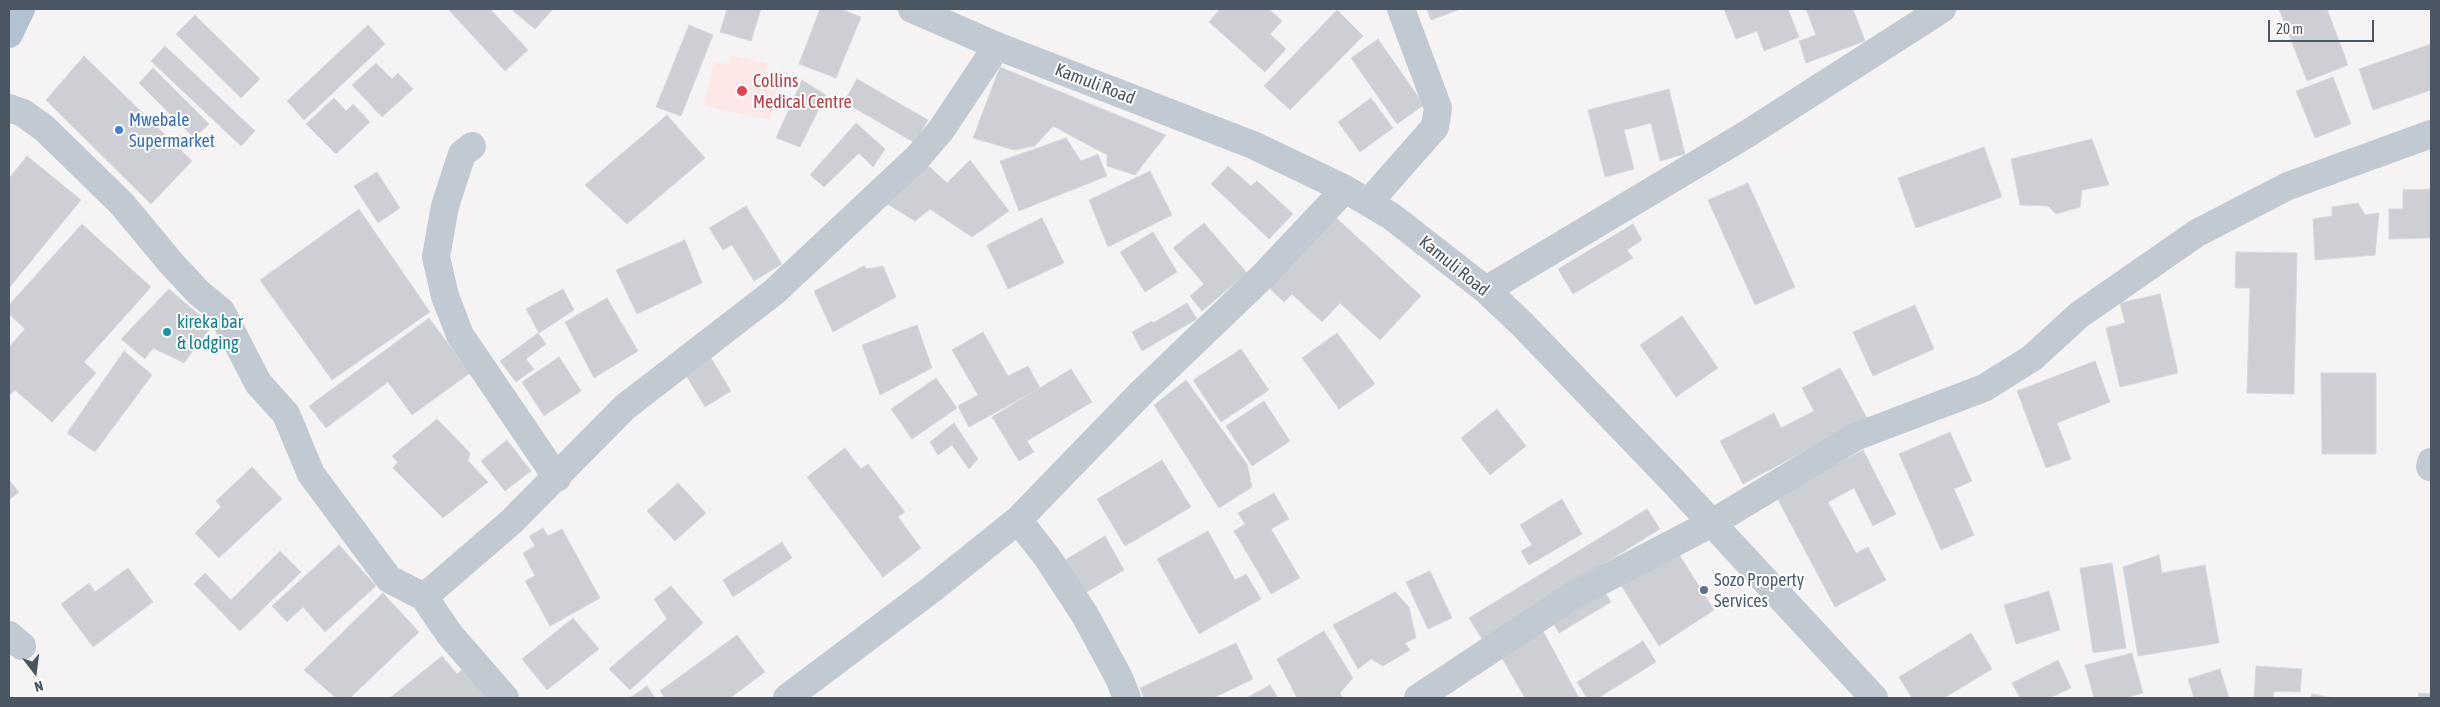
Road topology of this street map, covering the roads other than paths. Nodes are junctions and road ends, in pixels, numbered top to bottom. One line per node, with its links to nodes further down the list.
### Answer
1 (21, 9): 5 (main road)
2 (912, 9): 6 (street, Kamuli Road)
3 (1401, 9): 11 (street)
4 (1942, 9): 12 (street)
5 (9, 34)
6 (997, 46): 10 (street, Kamuli Road); 13 (street)
7 (9, 108): 16 (street)
8 (2431, 134): 15 (street)
9 (472, 146): 13 (street)
10 (1344, 189): 11 (street, Kamuli Road); 14 (street)
11 (1369, 202): 12 (street, Kamuli Road)
12 (1486, 290): 15 (street, Kamuli Road)
13 (557, 478): 16 (street)
14 (1018, 520): 18 (street); 19 (street)
15 (1712, 523): 20 (street); 21 (street, Kamuli Road)
16 (424, 597): 17 (street)
17 (505, 698)
18 (788, 698)
19 (1127, 698)
20 (1418, 698)
21 (1874, 698)

